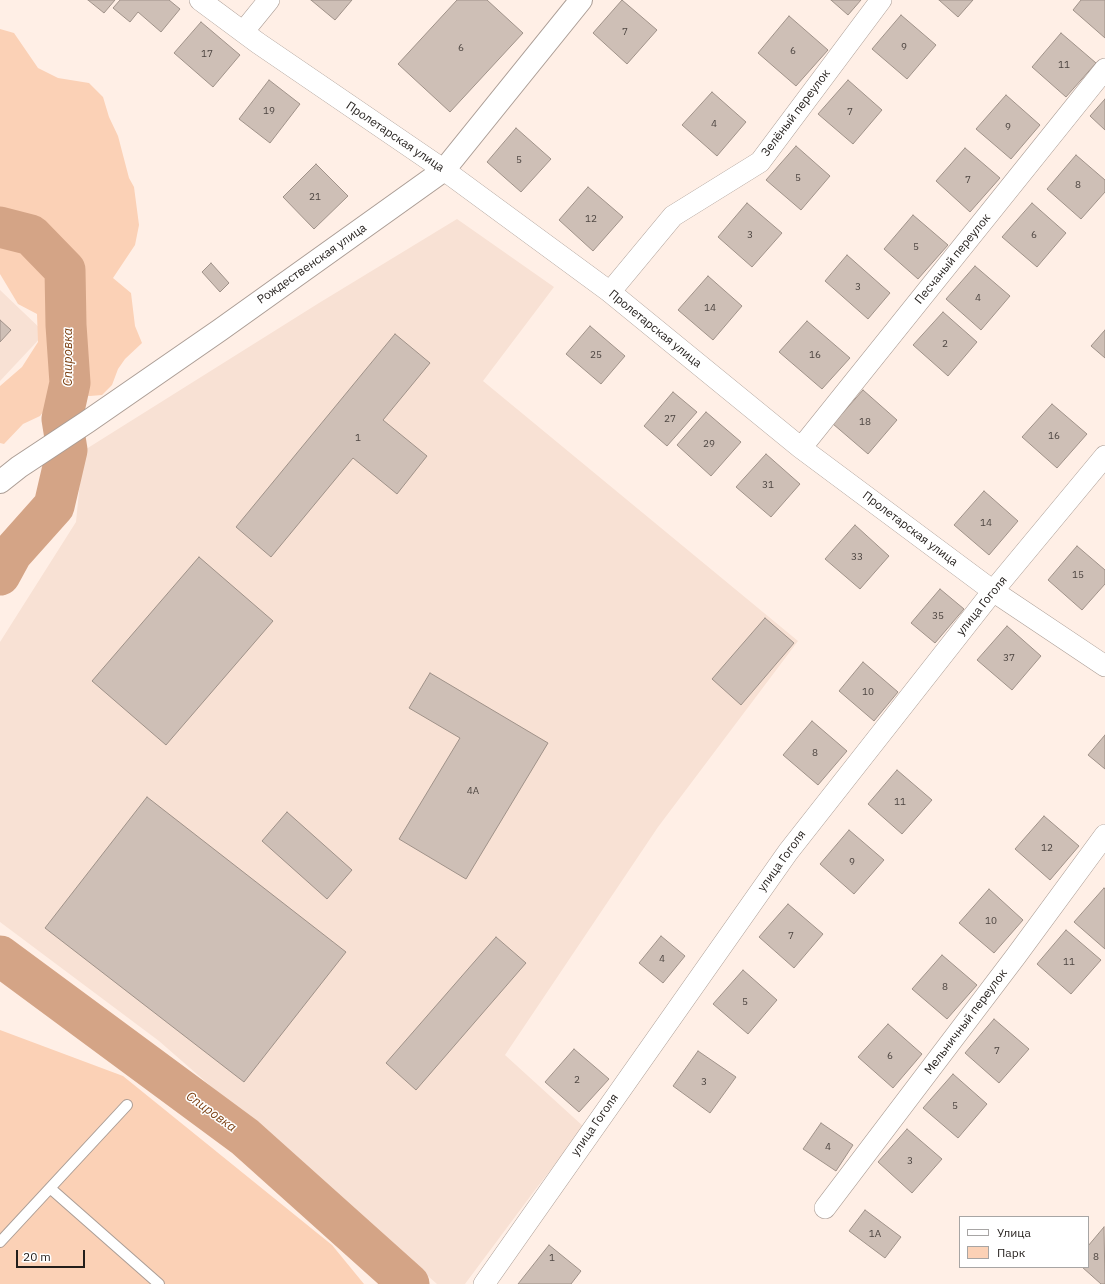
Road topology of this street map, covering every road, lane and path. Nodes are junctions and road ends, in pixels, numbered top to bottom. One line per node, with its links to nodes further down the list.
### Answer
1 (200, 0): 5 (street, Пролетарская улица)
2 (269, 0): 5 (street)
3 (581, 0): 7 (main road, Рождественская улица)
4 (881, 0): 8 (street, Зелёный переулок)
5 (243, 32): 7 (street, Пролетарская улица)
6 (1105, 69): 9 (street, Песчаный переулок)
7 (444, 170): 8 (street, Пролетарская улица); 11 (main road, Рождественская улица)
8 (610, 292): 9 (street, Пролетарская улица)
9 (801, 448): 12 (street, Пролетарская улица)
10 (1105, 456): 12 (street, улица Гоголя)
11 (0, 482)
12 (993, 591): 13 (street, Пролетарская улица); 20 (street, улица Гоголя)
13 (1105, 666)
14 (1105, 835): 17 (street, Мельничный переулок)
15 (127, 1105): 16 (lane)
16 (50, 1188): 18 (lane); 19 (lane)
17 (825, 1208)
18 (0, 1242)
19 (159, 1284)
20 (484, 1284)

